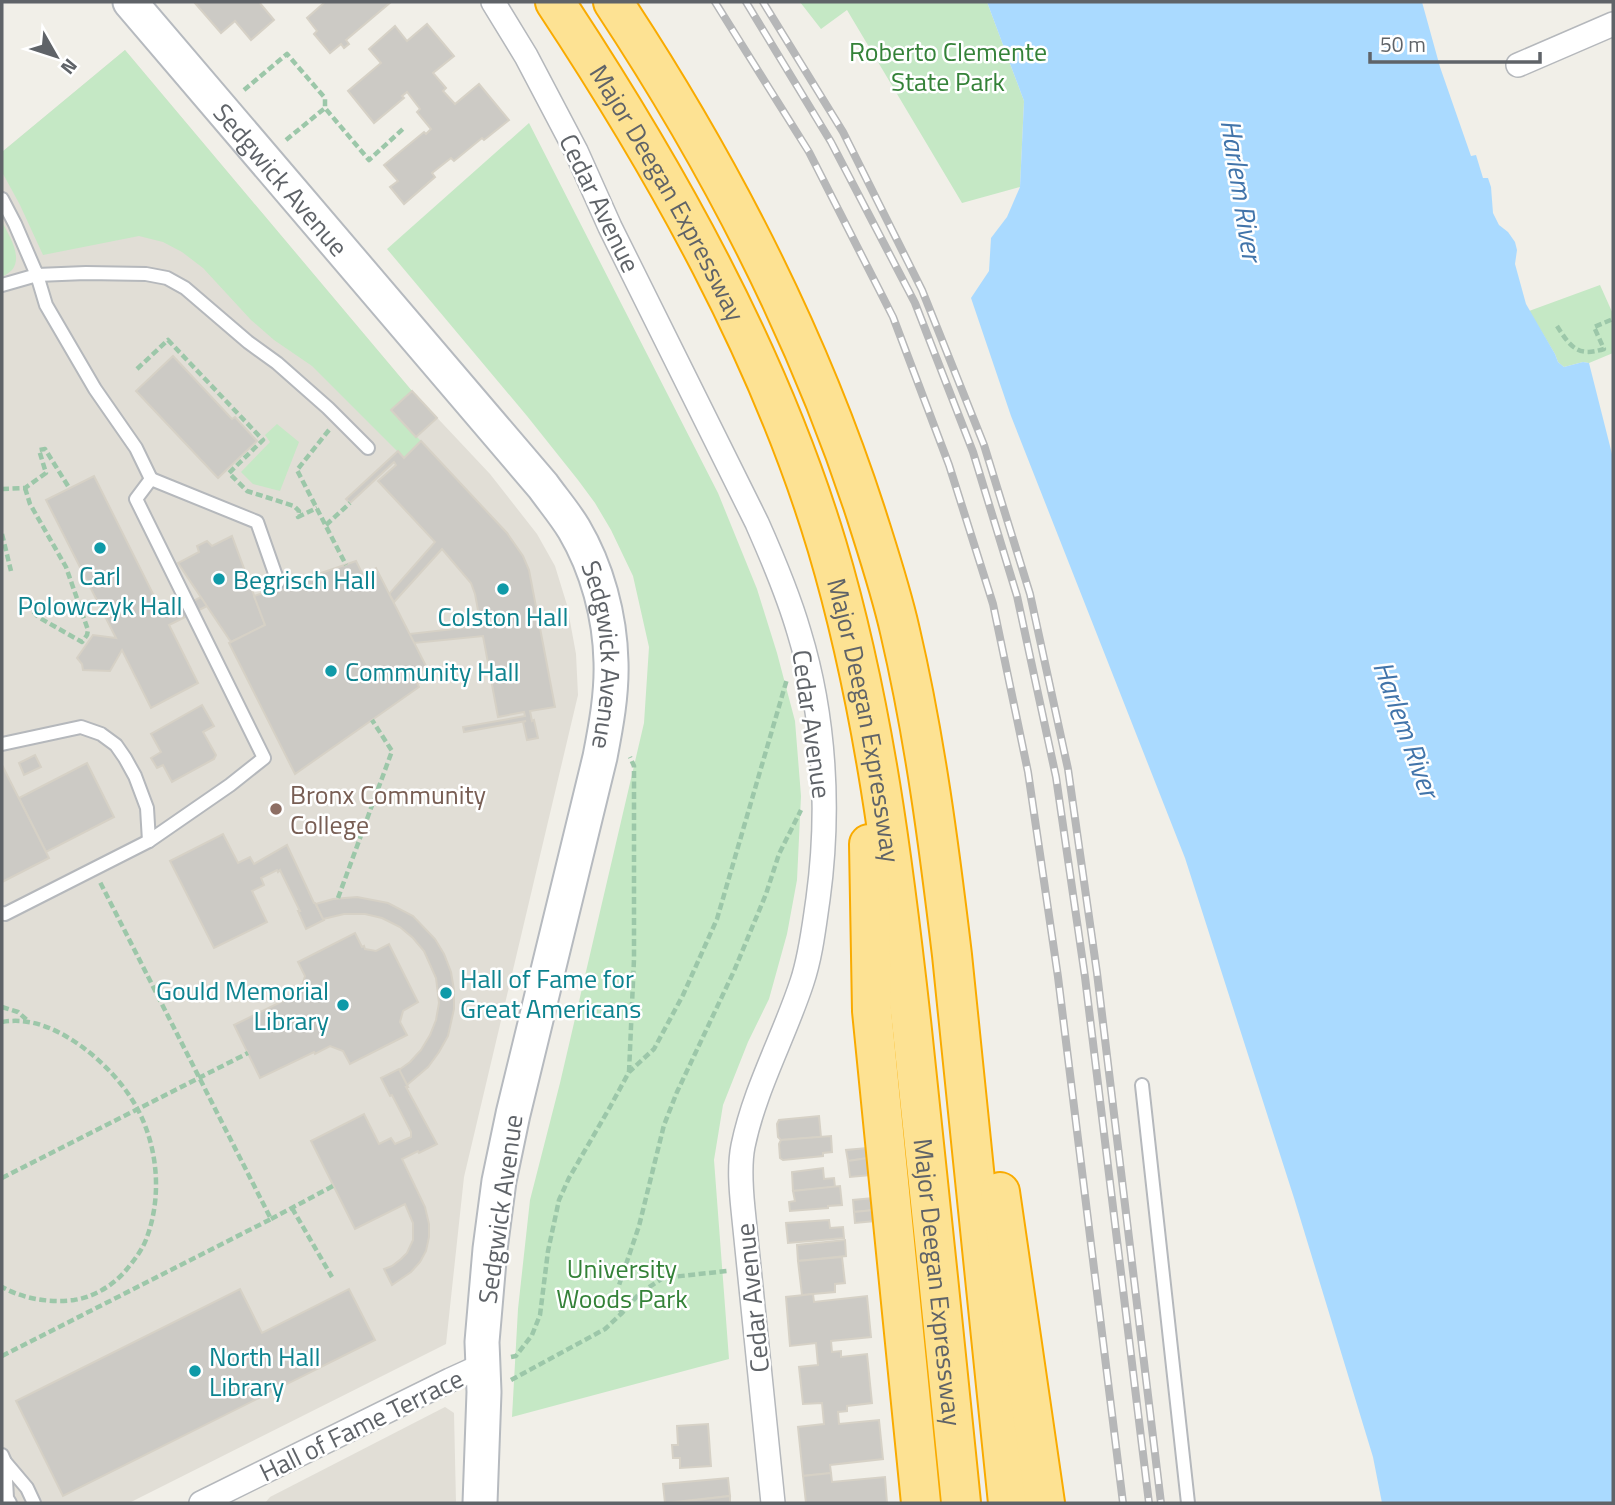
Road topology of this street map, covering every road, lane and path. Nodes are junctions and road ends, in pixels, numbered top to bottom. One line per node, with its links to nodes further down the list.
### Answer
1 (131, 2): 61 (main road, Sedgwick Avenue)
2 (493, 2): 67 (street, Cedar Avenue)
3 (555, 2): 31 (highway, Major Deegan Expressway)
4 (613, 2): 38 (highway, Major Deegan Expressway)
5 (1613, 24): 6 (street)
6 (1518, 65)
7 (244, 90): 8 (path)
8 (325, 108): 9 (path); 10 (path)
9 (404, 128)
10 (286, 140)
11 (2, 199): 12 (lane)
12 (37, 275): 13 (lane); 17 (lane); 19 (lane)
13 (2, 285)
14 (1613, 318): 15 (path)
15 (1557, 326)
16 (137, 369): 24 (path)
17 (338, 418): 18 (lane); 24 (path)
18 (368, 448)
19 (151, 479): 29 (lane); 37 (lane)
20 (68, 486): 21 (path)
21 (25, 488): 22 (path); 30 (path)
22 (2, 489)
23 (350, 503): 25 (path)
24 (317, 508): 25 (path)
25 (326, 525): 27 (path)
26 (2, 534): 28 (path)
27 (346, 565)
28 (11, 571)
29 (278, 582)
30 (33, 611)
31 (848, 623): 68 (highway); 69 (highway, Major Deegan Expressway)
32 (788, 676): 46 (path)
33 (372, 720): 40 (path)
34 (2, 744): 37 (lane)
35 (630, 757): 46 (path)
36 (805, 802): 59 (path)
37 (149, 841): 41 (lane)
38 (942, 873): 70 (highway, Major Deegan Expressway); 71 (highway)
39 (98, 878): 47 (path)
40 (338, 898)
41 (2, 913)
42 (2, 1007): 44 (path)
43 (2, 1022): 44 (path)
44 (29, 1022): 49 (path)
45 (248, 1053): 47 (path)
46 (629, 1072): 61 (path)
47 (198, 1078): 49 (path); 53 (path)
48 (1142, 1085): 72 (lane)
49 (138, 1109): 50 (path); 57 (path)
50 (2, 1178)
51 (333, 1186): 52 (path)
52 (292, 1208): 53 (path); 55 (path)
53 (271, 1219): 58 (path)
54 (727, 1271): 59 (path)
55 (332, 1277)
56 (2, 1287): 57 (path)
57 (100, 1291): 58 (path)
58 (105, 1303): 60 (path)
59 (622, 1313): 61 (path)
60 (2, 1356)
61 (502, 1367): 65 (street, Hall of Fame Terrace); 66 (main road, Sedgwick Avenue)
62 (3, 1459): 63 (lane); 64 (lane)
63 (10, 1503)
64 (34, 1503)
65 (201, 1503)
66 (480, 1503)
67 (772, 1503)
68 (921, 1503)
69 (961, 1503)
70 (1007, 1503)
71 (1045, 1503)
72 (1188, 1503)

